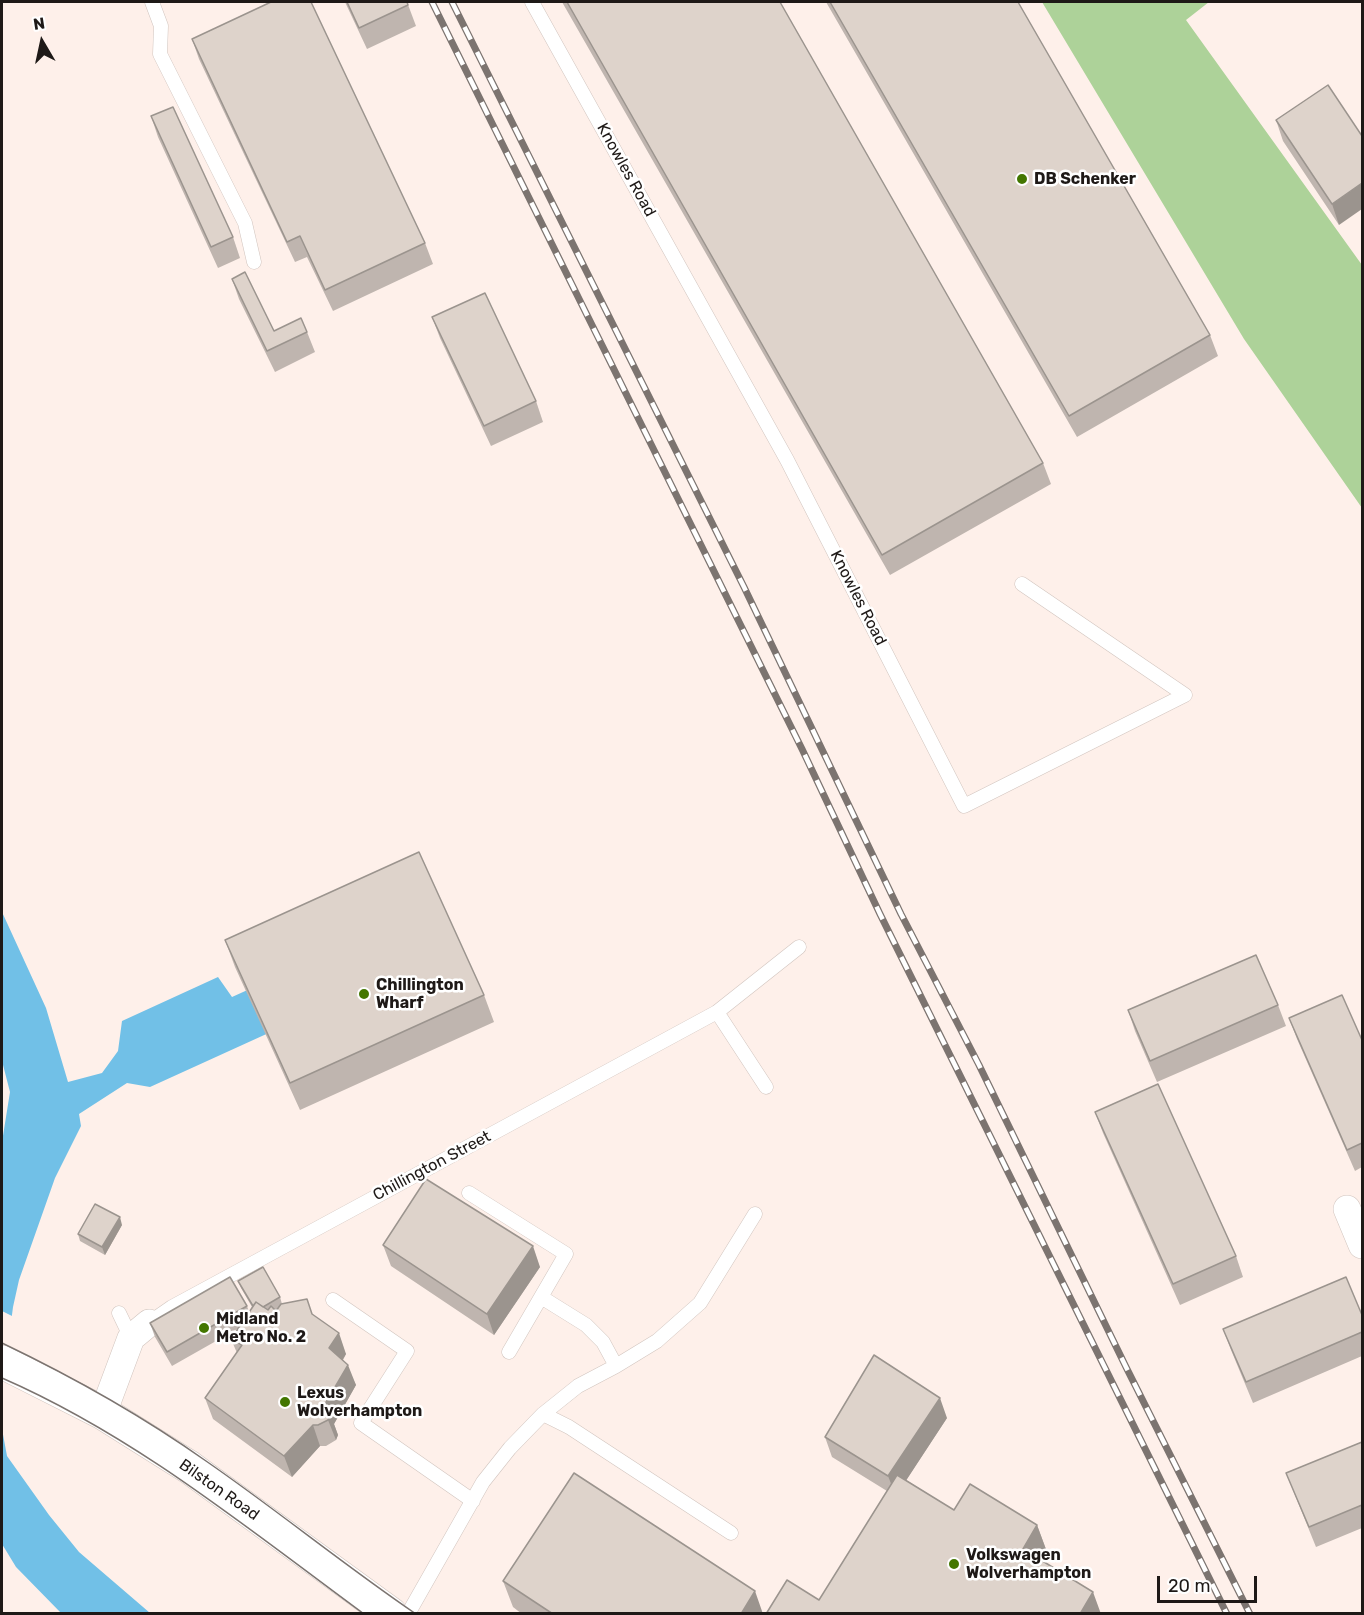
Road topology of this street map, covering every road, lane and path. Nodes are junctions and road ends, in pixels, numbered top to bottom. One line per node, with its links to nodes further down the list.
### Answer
1 (152, 2): 3 (lane)
2 (532, 2): 4 (lane, Knowles Road)
3 (254, 262)
4 (1022, 584)
5 (799, 947): 6 (lane, Chillington Street)
6 (717, 1012): 7 (lane); 15 (lane, Chillington Street)
7 (766, 1087)
8 (469, 1193): 12 (lane)
9 (1347, 1209): 11 (street)
10 (756, 1214): 18 (lane)
11 (1362, 1245)
12 (541, 1297): 16 (lane); 18 (lane)
13 (333, 1300): 21 (lane)
14 (119, 1313): 15 (lane)
15 (140, 1330): 19 (street)
16 (509, 1352)
17 (2, 1362): 19 (highway, Bilston Road)
18 (616, 1366): 20 (lane)
19 (103, 1413): 23 (highway, Bilston Road)
20 (543, 1414): 21 (lane); 22 (lane)
21 (473, 1501): 24 (lane)
22 (731, 1533)
23 (391, 1614)
24 (408, 1614)

